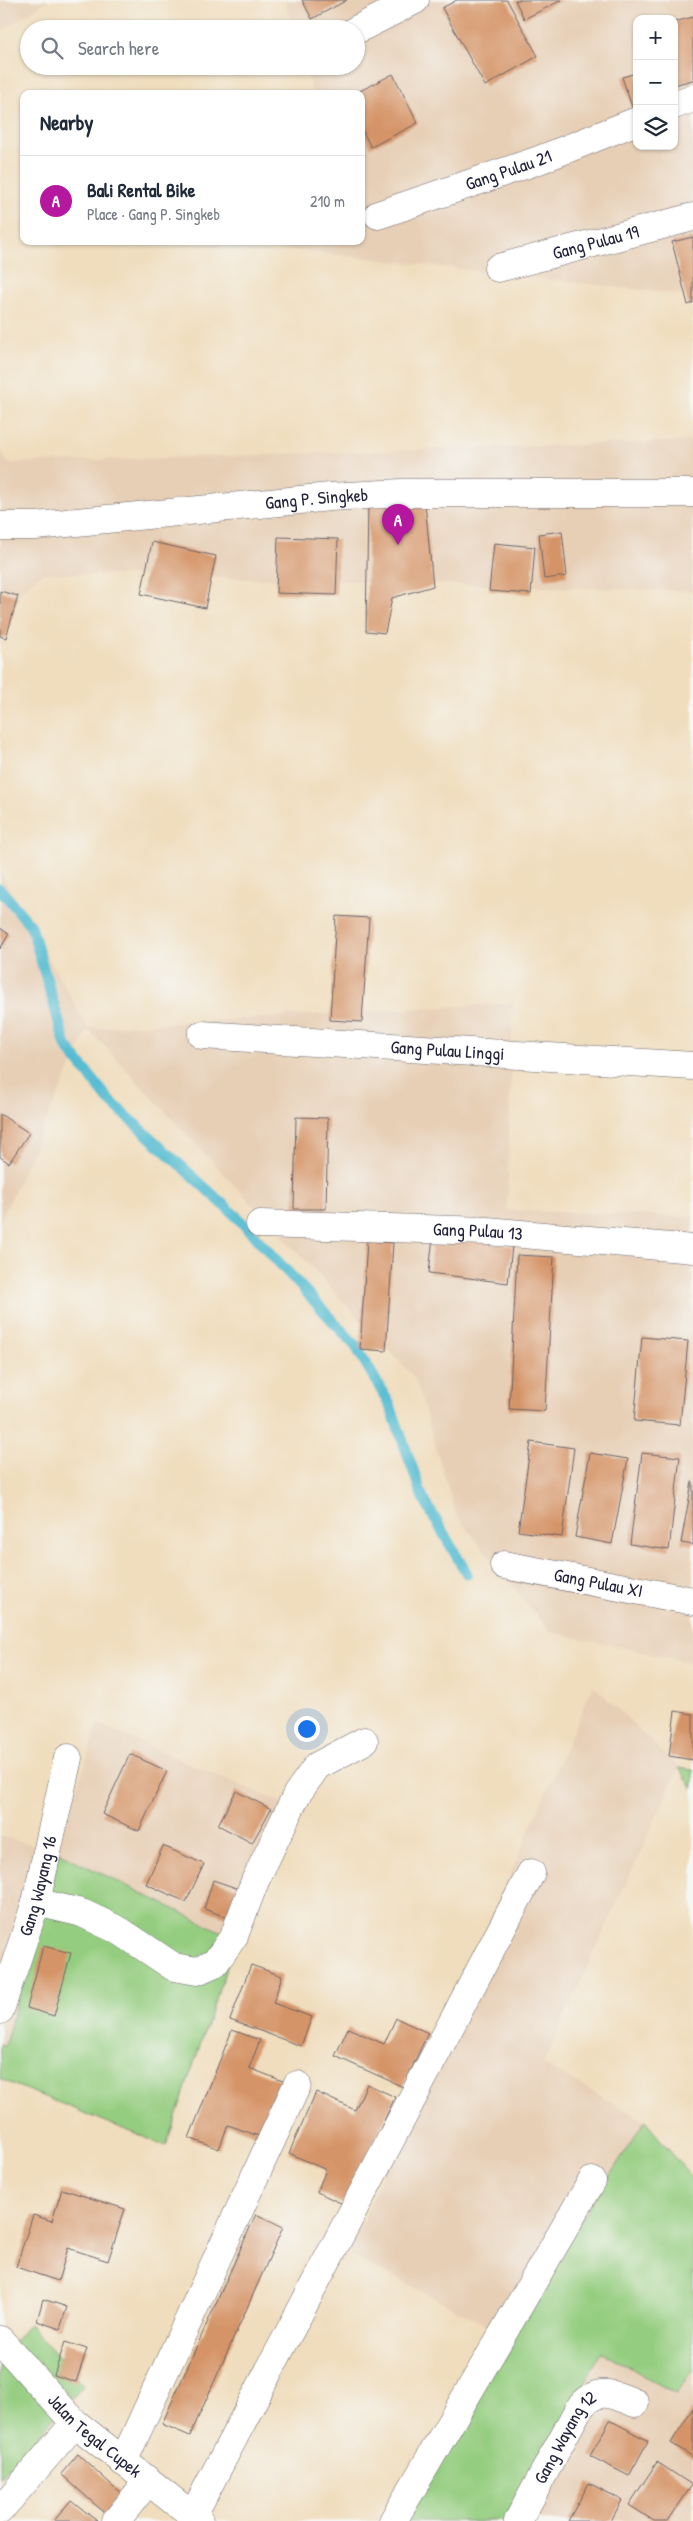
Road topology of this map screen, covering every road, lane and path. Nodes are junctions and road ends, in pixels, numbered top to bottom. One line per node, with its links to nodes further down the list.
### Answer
1 (415, 0): 2 (street)
2 (365, 25)
3 (693, 98): 4 (street)
4 (678, 104)
5 (633, 123): 6 (street, Gang Pulau 21)
6 (378, 215)
7 (693, 217): 8 (street, Gang Pulau 19)
8 (498, 268)
9 (693, 494): 10 (street, Gang P. Singkeb)
10 (0, 526)
11 (202, 1035): 12 (street, Gang Pulau Linggi)
12 (693, 1066)
13 (260, 1224): 14 (street, Gang Pulau 13)
14 (693, 1249)
15 (504, 1565): 16 (street, Gang Pulau XI)
16 (693, 1601)
17 (364, 1741): 20 (street)
18 (68, 1758): 20 (street, Gang Wayang 16)
19 (531, 1873): 30 (street)
20 (36, 1902): 21 (street, Gang Wayang 16)
21 (0, 2010)
22 (297, 2085): 27 (street)
23 (592, 2181): 32 (street)
24 (4, 2354): 26 (street, Jalan Tegal Cupek)
25 (635, 2403): 33 (street, Gang Wayang 12)
26 (75, 2423): 27 (street, Jalan Tegal Cupek); 29 (street)
27 (123, 2462): 28 (street, Jalan Tegal Cupek)
28 (148, 2482): 30 (street, Jalan Tegal Cupek); 31 (street)
29 (0, 2510)
30 (196, 2518)
31 (116, 2521)
32 (393, 2521)
33 (518, 2521)

